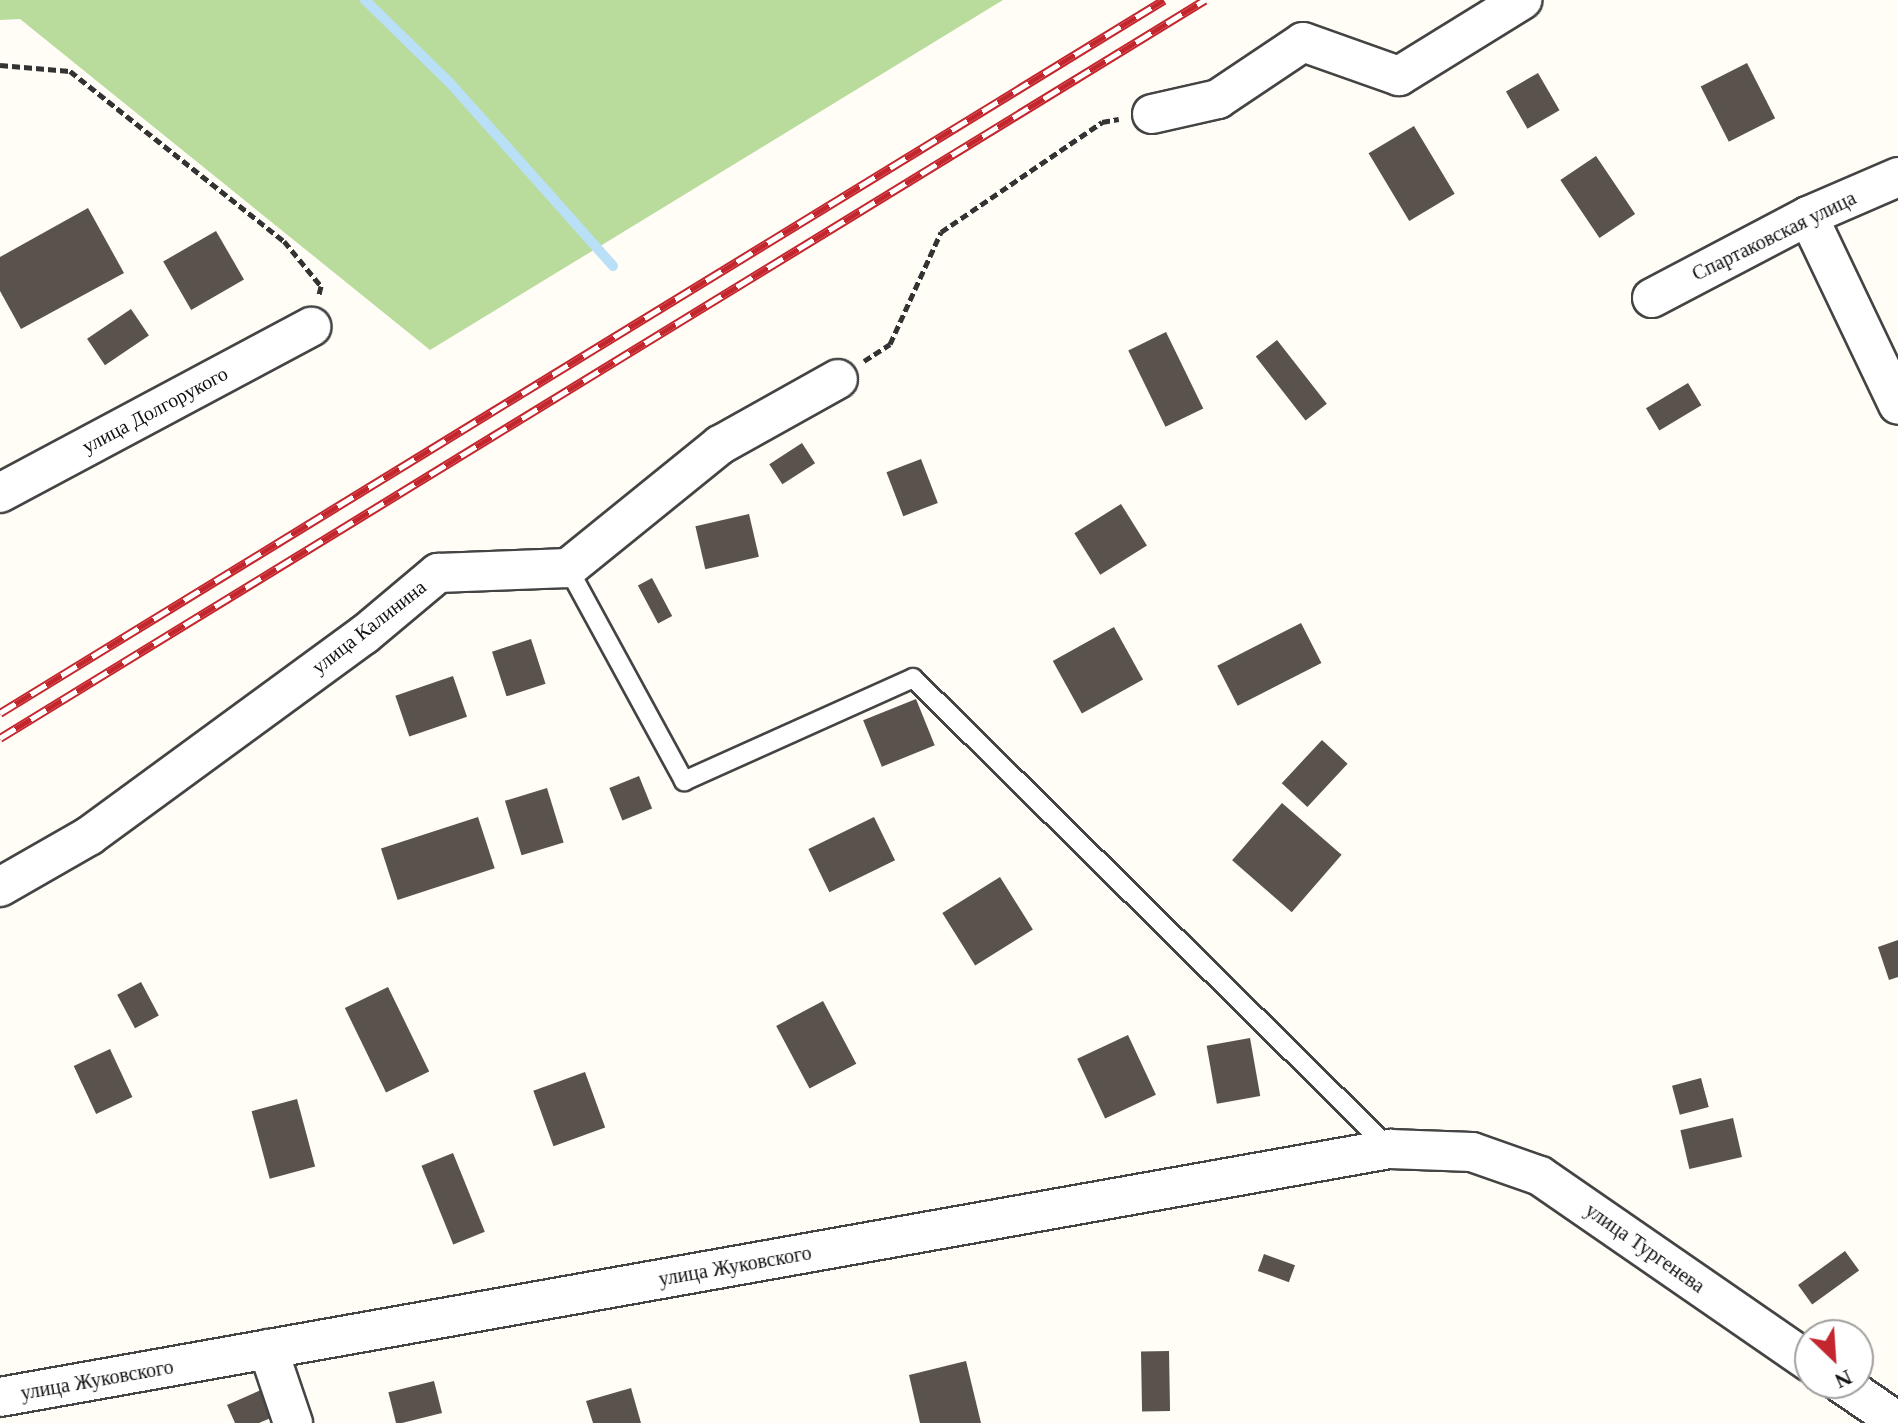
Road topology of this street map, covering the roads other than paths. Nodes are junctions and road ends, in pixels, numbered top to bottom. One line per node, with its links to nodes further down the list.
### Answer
1 (1522, 0): 2 (street)
2 (1152, 114)
3 (1898, 177): 4 (street, Спартаковская улица)
4 (1808, 216): 5 (street, Спартаковская улица); 8 (street)
5 (1652, 298)
6 (311, 327): 9 (street, улица Долгорукого)
7 (838, 379): 10 (street)
8 (1898, 405)
9 (0, 493)
10 (568, 568): 11 (street, улица Калинина); 12 (lane)
11 (0, 887)
12 (1390, 1149): 13 (street, улица Жуковского); 14 (street, улица Жуковского)
13 (1472, 1152): 15 (street, улица Тургенева)
14 (268, 1349): 16 (street, улица Жуковского); 19 (street)
15 (1794, 1351)
16 (0, 1397)
17 (1864, 1399): 18 (street)
18 (1898, 1422)
19 (293, 1423)

